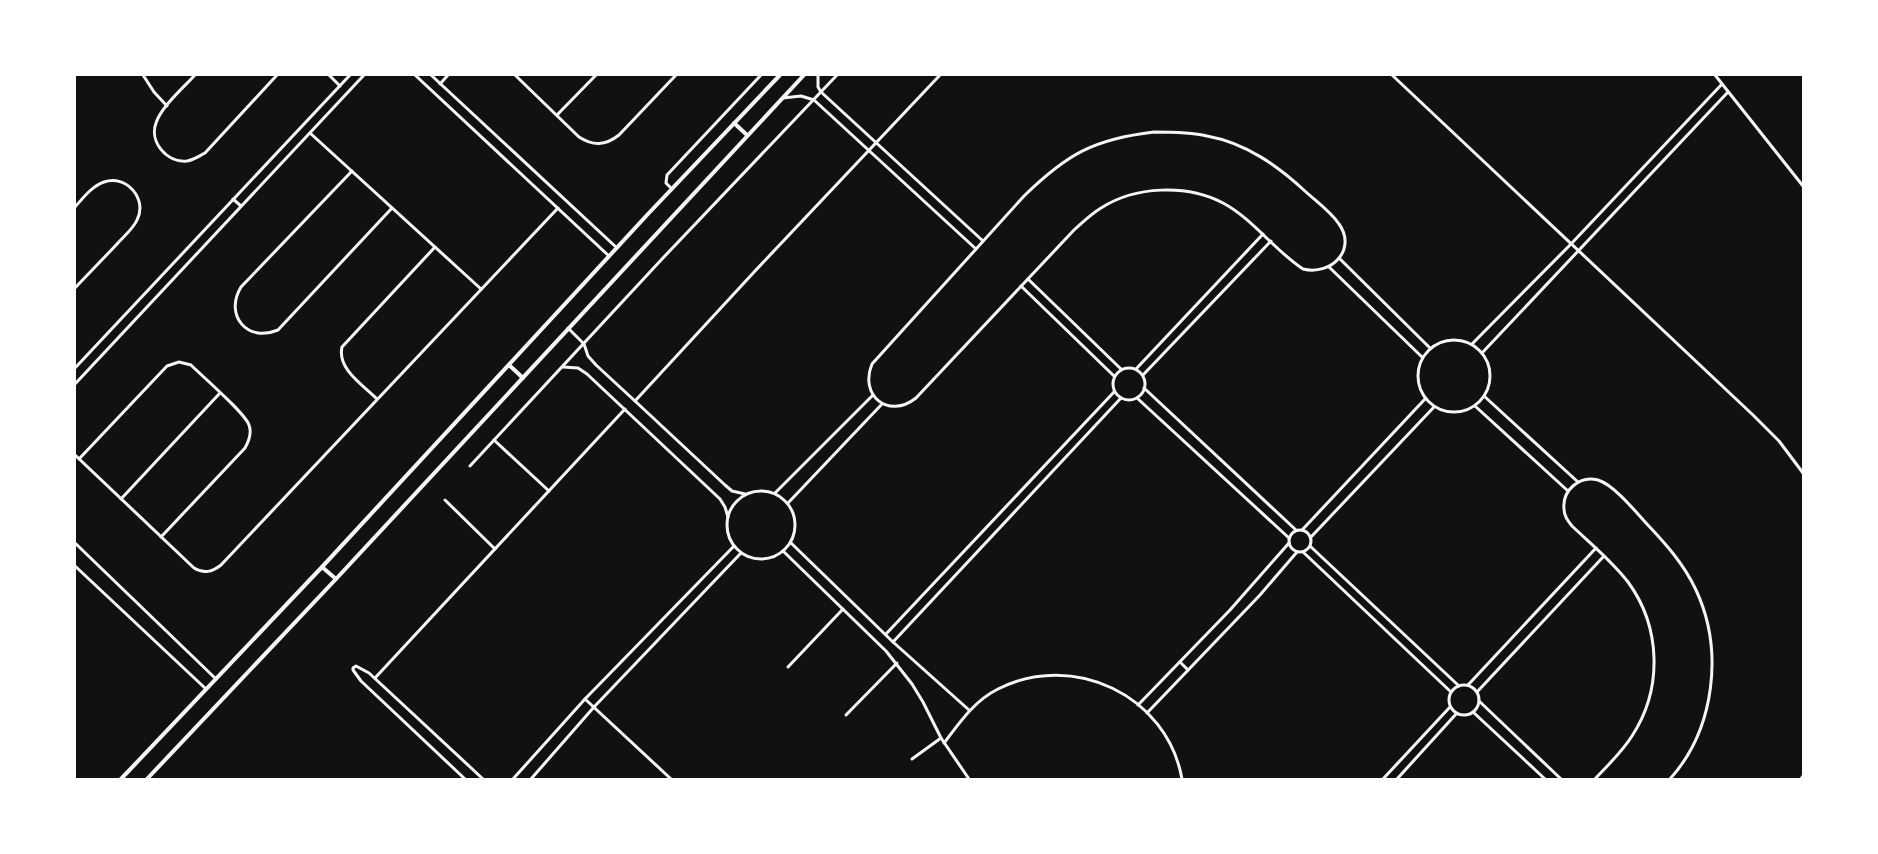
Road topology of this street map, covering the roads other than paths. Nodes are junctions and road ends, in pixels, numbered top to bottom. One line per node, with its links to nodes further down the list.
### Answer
1 (143, 75): 28 (street)
2 (195, 75): 28 (street)
3 (277, 75): 28 (street)
4 (329, 75): 23 (street)
5 (350, 75): 23 (street)
6 (364, 75): 31 (street)
7 (415, 75): 42 (street)
8 (431, 75): 21 (street)
9 (448, 75): 21 (street)
10 (596, 75): 29 (street)
11 (676, 75): 29 (street)
12 (761, 75): 37 (street)
13 (780, 75): 30 (street)
14 (804, 75): 26 (street)
15 (818, 75): 24 (street)
16 (837, 75): 24 (street)
17 (940, 75): 33 (street)
18 (1392, 75): 46 (street)
19 (1715, 75): 22 (street)
20 (518, 76): 29 (street)
21 (440, 84): 48 (street)
22 (1722, 84): 25 (street); 46 (street)
23 (340, 86): 38 (street)
24 (821, 92): 27 (street); 33 (street)
25 (1728, 92): 36 (street); 50 (street)
26 (783, 98): 27 (street); 32 (street)
27 (814, 100): 34 (street); 61 (street)
28 (167, 106)
29 (557, 115)
30 (734, 123): 32 (street); 37 (street)
31 (310, 133): 35 (street); 39 (street)
32 (747, 135): 60 (street)
33 (876, 142): 34 (street); 44 (street)
34 (869, 150): 49 (street); 84 (street)
35 (352, 171): 41 (street); 41 (street)
36 (1803, 186)
37 (672, 189): 48 (street)
38 (234, 199): 39 (street); 58 (street)
39 (241, 206): 59 (street)
40 (75, 207): 56 (street)
41 (392, 208): 47 (street)
42 (558, 208): 51 (street); 57 (street)
43 (1263, 234): 45 (street); 54 (street); 70 (street)
44 (983, 241): 49 (street); 52 (street)
45 (1271, 241): 53 (street); 71 (street)
46 (1571, 244): 50 (street); 62 (street)
47 (434, 247): 57 (street); 82 (street)
48 (617, 248): 51 (street)
49 (976, 249): 78 (street)
50 (1579, 252): 64 (street); 93 (street)
51 (609, 256): 66 (street)
52 (1339, 258): 53 (street); 63 (street)
53 (1330, 268): 65 (street)
54 (1028, 279): 55 (street); 69 (street)
55 (1021, 286): 72 (street); 85 (street)
56 (75, 288)
57 (481, 289): 82 (street)
58 (135, 304): 59 (street); 68 (street)
59 (142, 311): 74 (street)
60 (568, 328): 61 (street); 73 (street)
61 (584, 344): 67 (street); 84 (street)
62 (1472, 344): 63 (street); 64 (street)
63 (1430, 348): 65 (street)
64 (1482, 353): 79 (street)
65 (1422, 357): 83 (street)
66 (509, 365): 73 (street); 121 (street)
67 (562, 367): 88 (street); 89 (street)
68 (75, 368)
69 (1121, 369): 70 (street); 72 (street)
70 (1136, 369): 71 (street)
71 (1143, 375): 75 (street)
72 (1114, 376): 76 (street)
73 (523, 378): 122 (street)
74 (75, 384)
75 (1144, 388): 81 (street); 104 (street)
76 (1114, 392): 80 (street); 124 (street)
77 (220, 393): 91 (street); 99 (street); 105 (street)
78 (873, 395): 85 (street); 97 (street)
79 (1484, 396): 86 (street); 94 (street)
80 (1121, 398): 81 (street); 125 (street)
81 (1137, 398): 107 (street)
82 (377, 399): 105 (street)
83 (1425, 399): 87 (street); 103 (street)
84 (635, 400): 98 (street)
85 (882, 404): 101 (street)
86 (1474, 406): 87 (street); 96 (street)
87 (1434, 407): 106 (street)
88 (625, 409): 95 (street); 102 (street)
89 (494, 440): 92 (street); 95 (street)
90 (75, 455): 91 (street)
91 (79, 459): 99 (street)
92 (470, 466)
93 (1803, 473)
94 (1578, 482): 96 (street); 164 (street)
95 (549, 491): 114 (street)
96 (1568, 491): 113 (street)
97 (775, 493): 98 (street); 101 (street)
98 (745, 494): 102 (street)
99 (121, 499): 105 (street)
100 (445, 500): 114 (street)
101 (788, 503): 109 (street)
102 (728, 517): 111 (street)
103 (1303, 529): 104 (street); 106 (street)
104 (1296, 530): 107 (street)
105 (161, 537)
106 (1311, 537): 112 (street)
107 (1289, 538): 110 (street)
108 (75, 543): 130 (street)
109 (790, 543): 115 (street); 124 (street)
110 (1289, 544): 116 (street); 126 (street)
111 (734, 546): 118 (street); 137 (street)
112 (1310, 546): 117 (street); 132 (street)
113 (1596, 548): 119 (street); 133 (street)
114 (495, 549): 131 (street)
115 (783, 552): 118 (street); 123 (street)
116 (1297, 552): 117 (street); 129 (street)
117 (1302, 552): 135 (street)
118 (741, 553): 140 (street)
119 (1604, 556): 136 (street); 163 (street)
120 (75, 566): 134 (street)
121 (322, 567): 122 (street); 130 (street)
122 (336, 579): 151 (street)
123 (843, 609): 127 (street); 128 (street)
124 (886, 634): 125 (street)
125 (894, 642): 142 (street)
126 (1180, 662): 129 (street); 139 (street)
127 (897, 664): 146 (street); 147 (street)
128 (788, 667)
129 (1188, 670): 144 (street)
130 (216, 678): 134 (street)
131 (375, 678): 152 (street); 153 (street)
132 (1459, 686): 133 (street); 135 (street)
133 (1468, 686): 136 (street)
134 (206, 689): 150 (street)
135 (1451, 692): 141 (street)
136 (1477, 692): 138 (street)
137 (586, 698): 140 (street); 154 (street)
138 (1479, 701): 143 (street); 162 (street)
139 (1138, 706): 142 (street); 144 (street)
140 (594, 707): 155 (street); 156 (street)
141 (1450, 707): 145 (street); 159 (street)
142 (969, 710): 148 (street)
143 (1474, 712): 145 (street); 161 (street)
144 (1147, 713): 158 (street)
145 (1457, 713): 160 (street)
146 (846, 715)
147 (941, 738): 148 (street); 149 (street)
148 (944, 743): 157 (street)
149 (912, 759)
150 (121, 779)
151 (147, 779)
152 (465, 779)
153 (483, 779)
154 (513, 779)
155 (531, 779)
156 (671, 779)
157 (969, 779)
158 (1182, 779)
159 (1383, 779)
160 (1397, 779)
161 (1545, 779)
162 (1561, 779)
163 (1595, 779)
164 (1670, 779)

